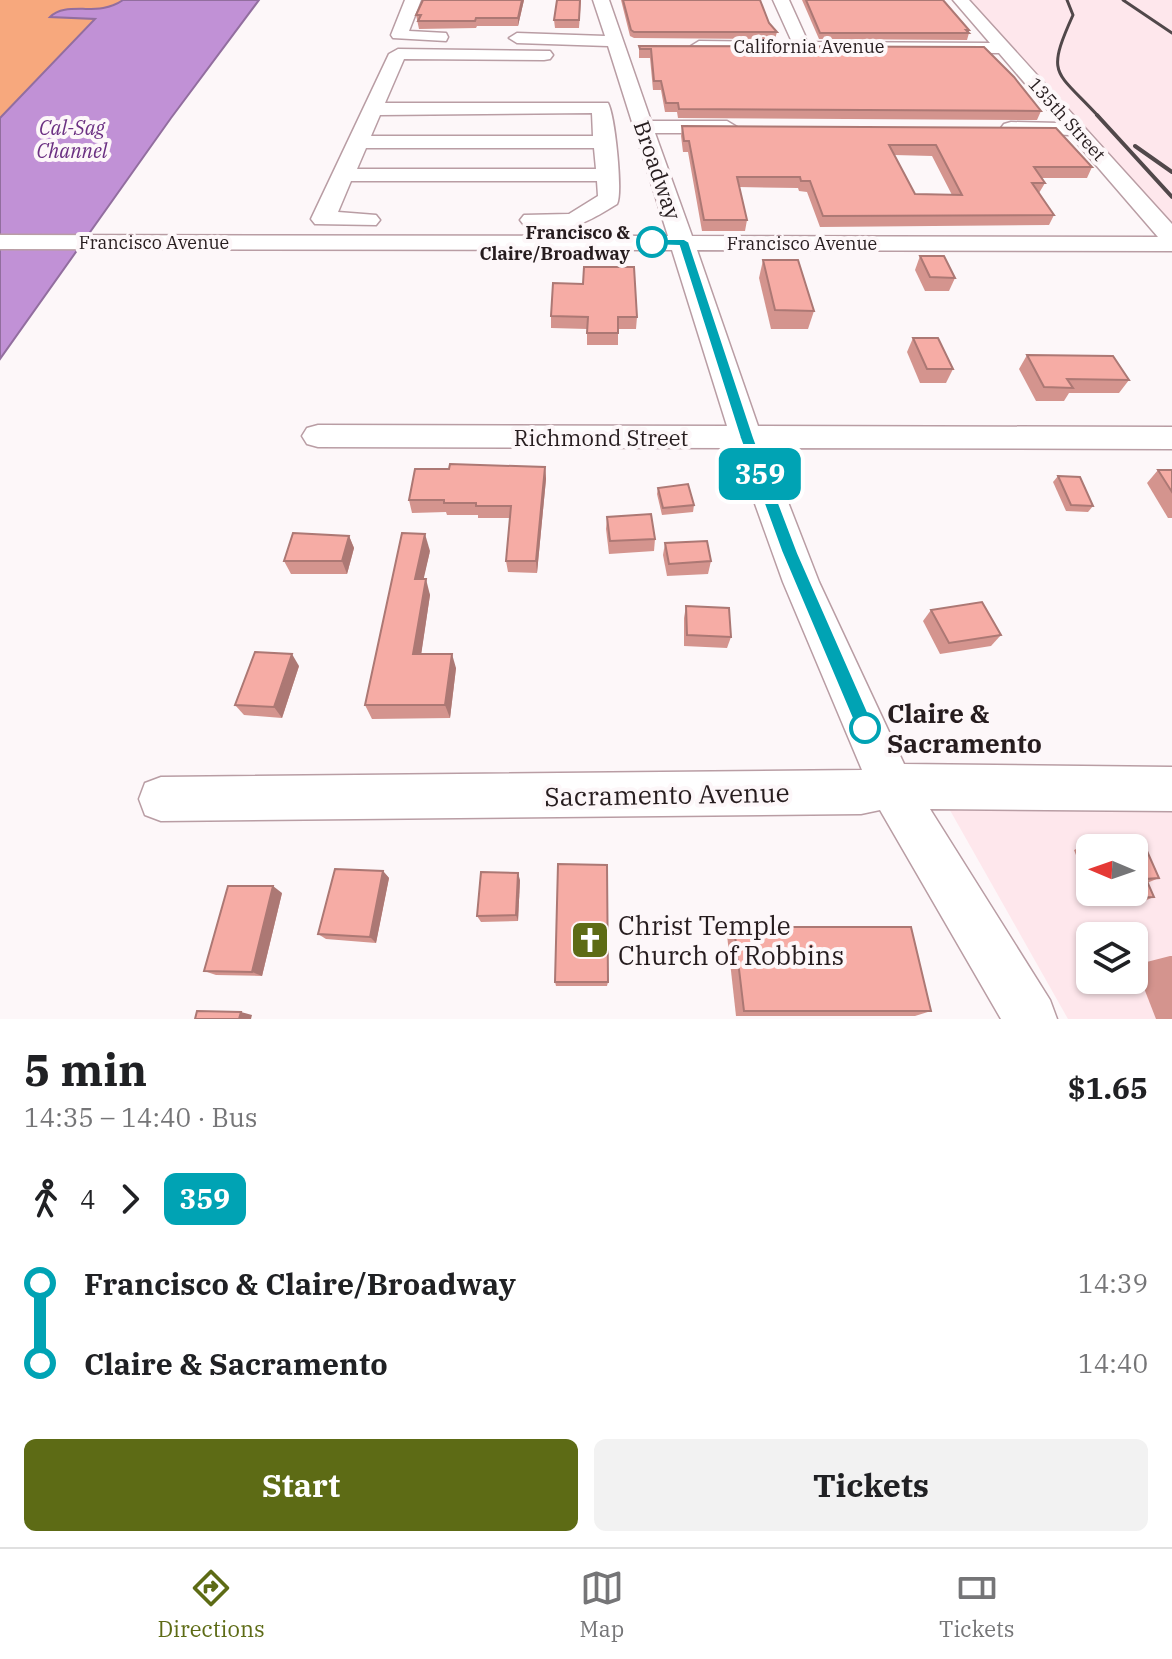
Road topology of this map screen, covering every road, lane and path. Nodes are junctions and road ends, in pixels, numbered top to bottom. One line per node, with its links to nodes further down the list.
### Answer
1 (413, 0): 5 (street)
2 (601, 0): 5 (street, Broadway)
3 (781, 0): 7 (street)
4 (961, 0): 8 (street, 135th Street)
5 (620, 44): 9 (street); 11 (street, Broadway)
6 (678, 46): 7 (street, California Avenue)
7 (802, 46): 8 (street, California Avenue)
8 (1004, 48): 14 (street, 135th Street)
9 (372, 109): 10 (street); 15 (street)
10 (602, 117): 11 (street); 16 (street)
11 (641, 121): 12 (street); 23 (street, Broadway)
12 (755, 127)
13 (985, 128): 14 (street)
14 (1077, 129): 21 (street, 135th Street)
15 (357, 142): 16 (street); 17 (street)
16 (605, 142): 18 (street)
17 (343, 175): 18 (street); 19 (street)
18 (609, 175): 20 (street)
19 (392, 220)
20 (514, 220)
21 (1172, 241): 23 (street, Francisco Avenue)
22 (0, 242): 23 (street, Francisco Avenue)
23 (684, 242): 25 (street, Broadway)
24 (318, 436): 25 (street, Richmond Street)
25 (747, 438): 26 (street, Richmond Street); 27 (street, Broadway)
26 (1172, 438)
27 (891, 786): 28 (street, Sacramento Avenue); 29 (street, Sacramento Avenue); 30 (street, Broadway)
28 (1172, 789)
29 (161, 799)
30 (1031, 1019)

